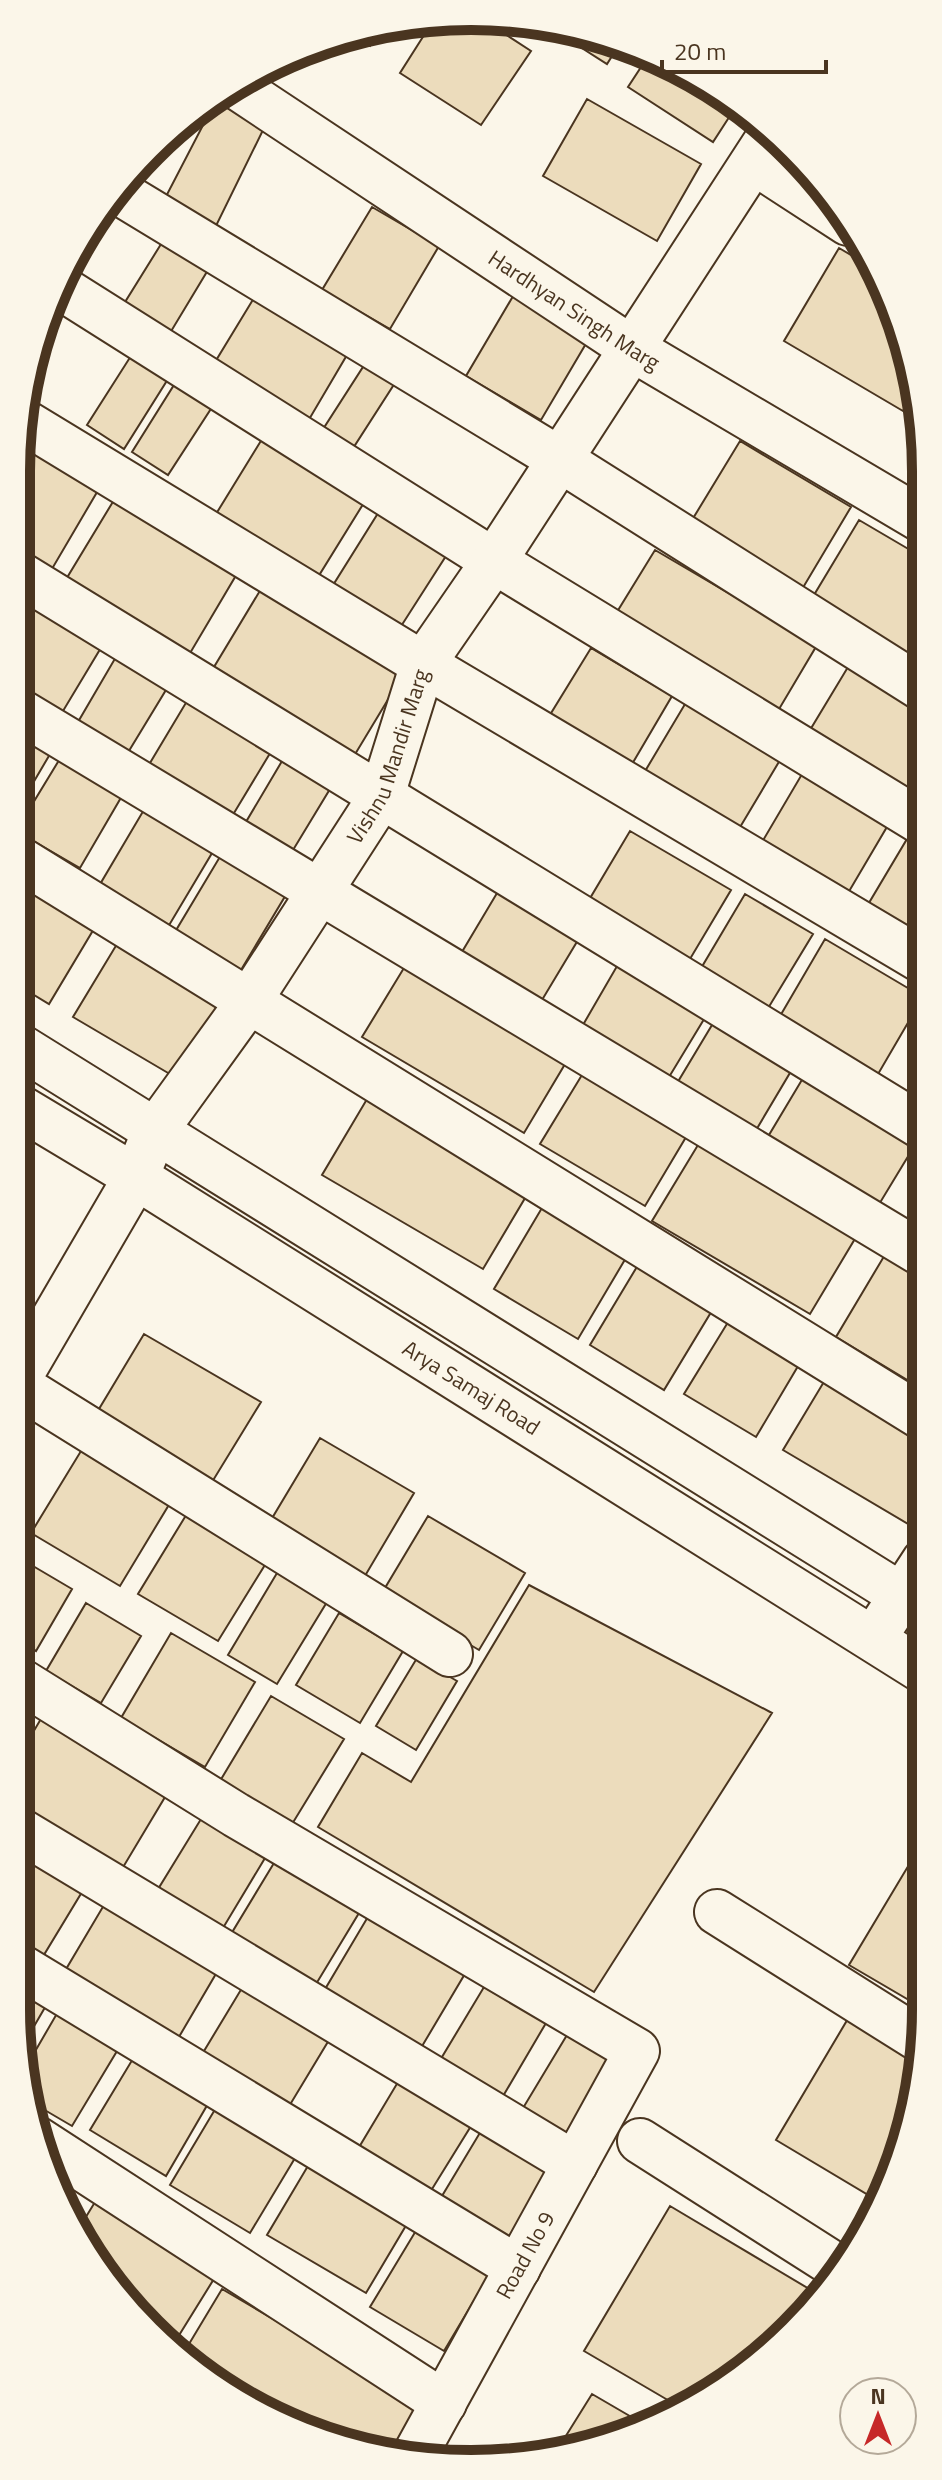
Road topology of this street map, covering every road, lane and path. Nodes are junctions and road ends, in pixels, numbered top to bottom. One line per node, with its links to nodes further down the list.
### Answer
1 (245, 92): 6 (street, Hardhyan Singh Marg)
2 (762, 148): 3 (street); 6 (street, Vishnu Mandir Marg)
3 (812, 192)
4 (126, 197): 8 (street)
5 (68, 292): 10 (street)
6 (631, 348): 8 (street, Vishnu Mandir Marg); 9 (street, Hardhyan Singh Marg)
7 (33, 427): 12 (street)
8 (559, 459): 10 (street, Vishnu Mandir Marg); 13 (street)
9 (912, 514)
10 (494, 561): 12 (street, Vishnu Mandir Marg); 16 (street)
11 (30, 581): 15 (street)
12 (423, 664): 15 (street, Vishnu Mandir Marg); 19 (street)
13 (912, 682)
14 (30, 717): 18 (street)
15 (382, 795): 18 (street, Vishnu Mandir Marg); 23 (street)
16 (912, 816)
17 (30, 866): 20 (street)
18 (320, 889): 20 (street, Vishnu Mandir Marg); 26 (street)
19 (912, 954)
20 (249, 1001): 24 (street, Vishnu Mandir Marg); 29 (street)
21 (30, 1053): 24 (street)
22 (30, 1113): 25 (street, Arya Samaj Road)
23 (912, 1121)
24 (155, 1131): 25 (street, Vishnu Mandir Marg); 30 (street)
25 (136, 1177): 27 (street, Vishnu Mandir Marg); 32 (street, Arya Samaj Road)
26 (912, 1248)
27 (30, 1359)
28 (30, 1392): 33 (street)
29 (912, 1411)
30 (912, 1585)
31 (912, 1594): 32 (street)
32 (873, 1640): 34 (street, Arya Samaj Road)
33 (450, 1654)
34 (912, 1664)
35 (30, 1687): 42 (street, Road No 9)
36 (30, 1836): 42 (street)
37 (717, 1912): 39 (street)
38 (30, 1972): 44 (street)
39 (911, 2034)
40 (640, 2141): 43 (street)
41 (52, 2149): 45 (street)
42 (575, 2164): 44 (street, Road No 9)
43 (831, 2263)
44 (518, 2268): 45 (street, Road No 9)
45 (444, 2403): 46 (street, Road No 9)
46 (419, 2447)

